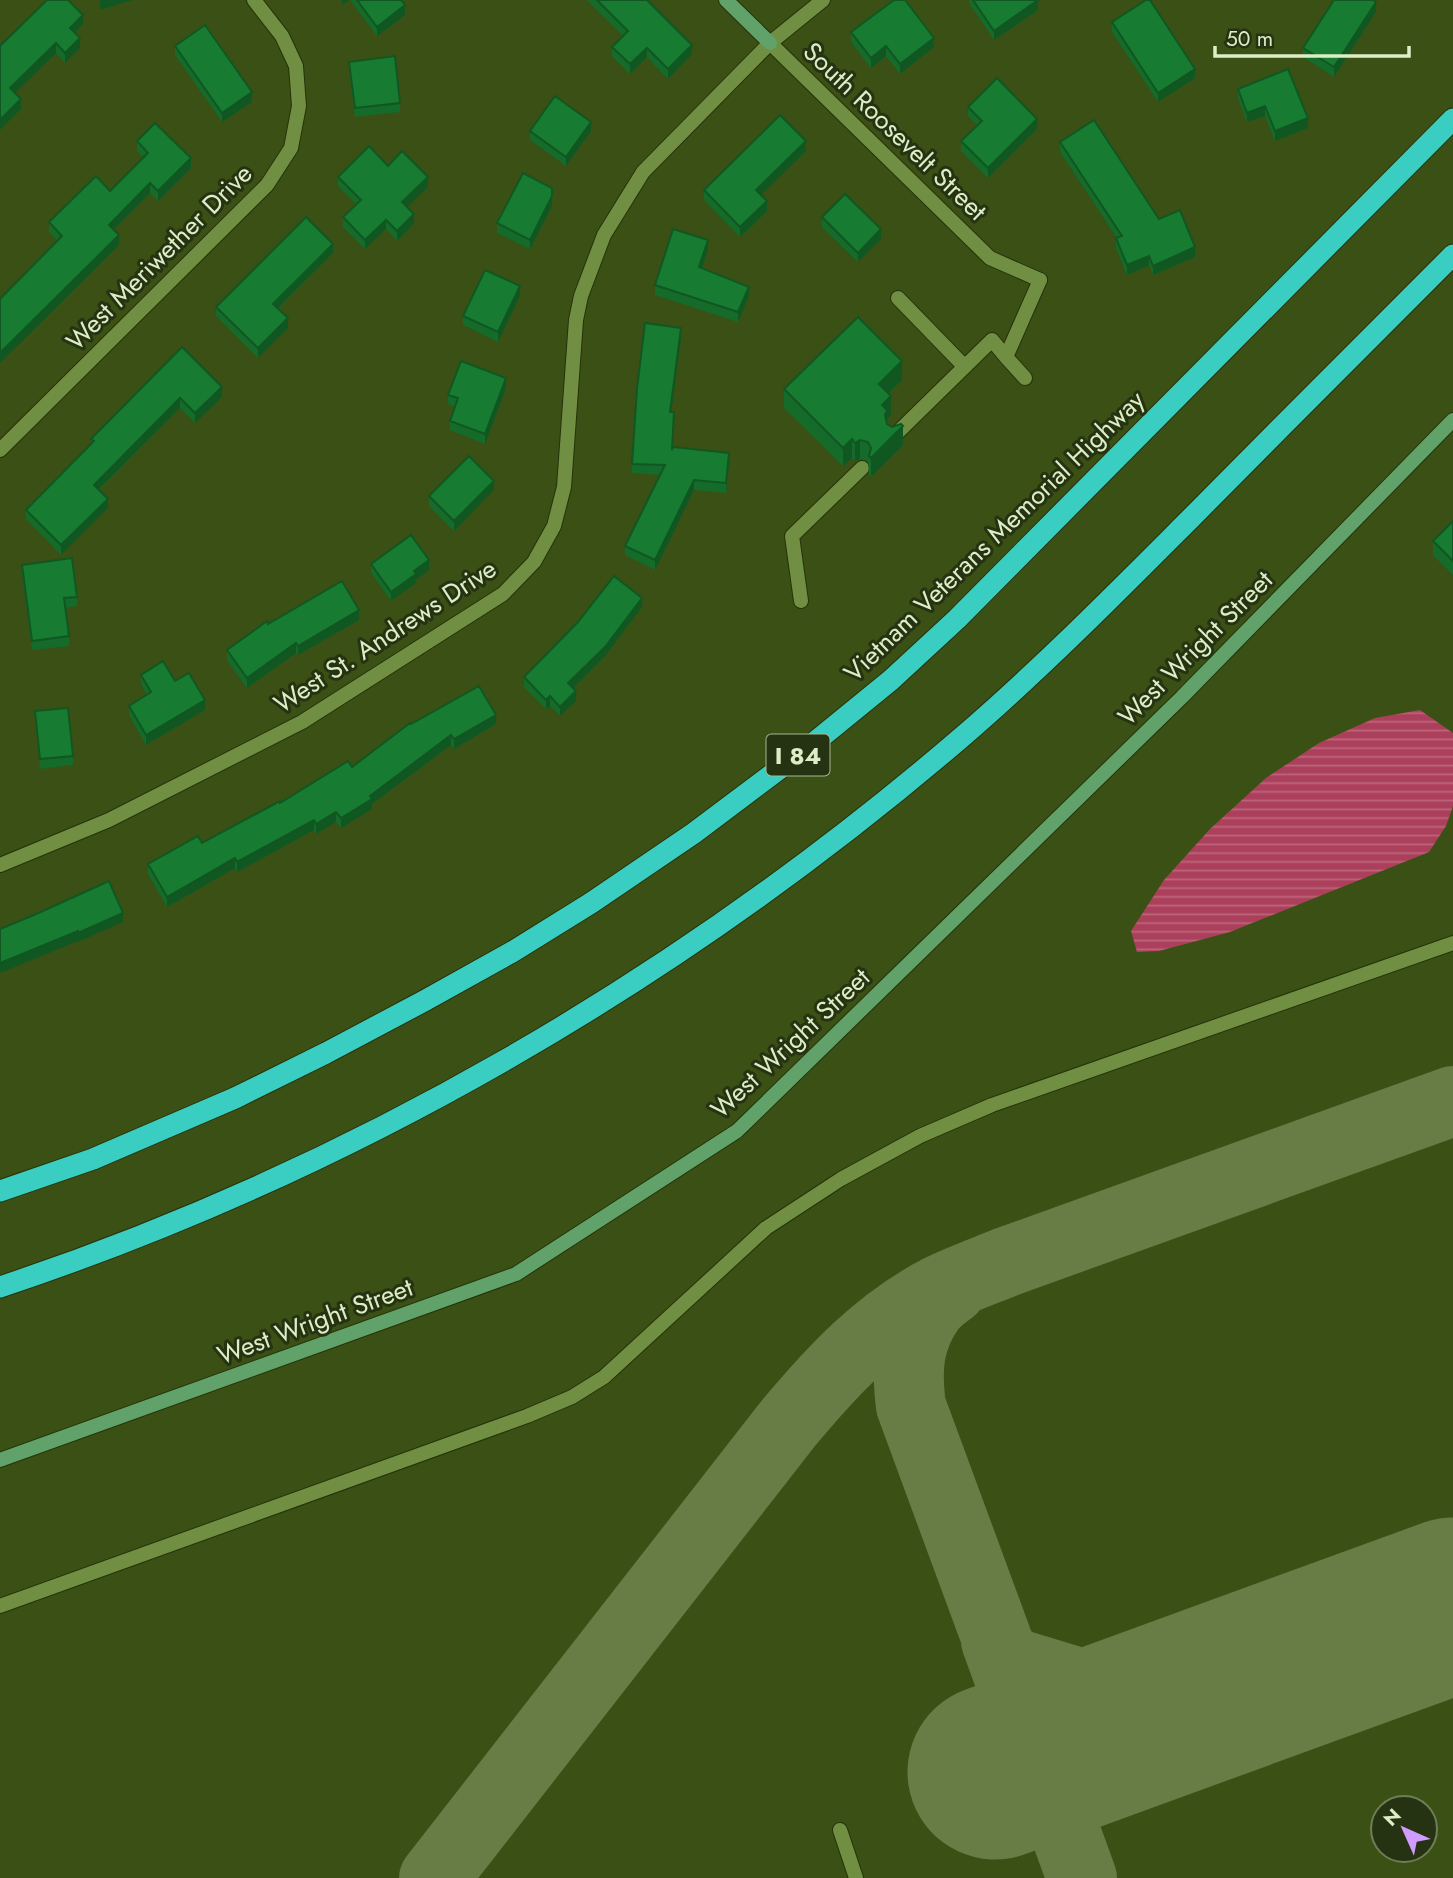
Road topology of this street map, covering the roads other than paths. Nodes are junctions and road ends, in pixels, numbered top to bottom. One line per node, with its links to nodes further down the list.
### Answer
1 (254, 0): 13 (street, West Meriwether Drive)
2 (726, 0): 4 (street, South Roosevelt Street)
3 (823, 0): 4 (street, West St. Andrews Drive)
4 (770, 43): 8 (street, South Roosevelt Street); 16 (street, West St. Andrews Drive)
5 (1453, 119): 18 (highway, Vietnam Veterans Memorial Highway / I 84)
6 (1453, 255): 19 (highway)
7 (898, 298): 9 (street)
8 (1006, 357): 9 (street); 10 (street)
9 (964, 366): 12 (street)
10 (1025, 377)
11 (1453, 420): 20 (street, West Wright Street)
12 (894, 436)
13 (0, 450)
14 (862, 468): 15 (street)
15 (801, 601)
16 (0, 865)
17 (1453, 943): 21 (street)
18 (0, 1191)
19 (0, 1289)
20 (0, 1460)
21 (0, 1606)
22 (840, 1830): 23 (street)
23 (856, 1878)

